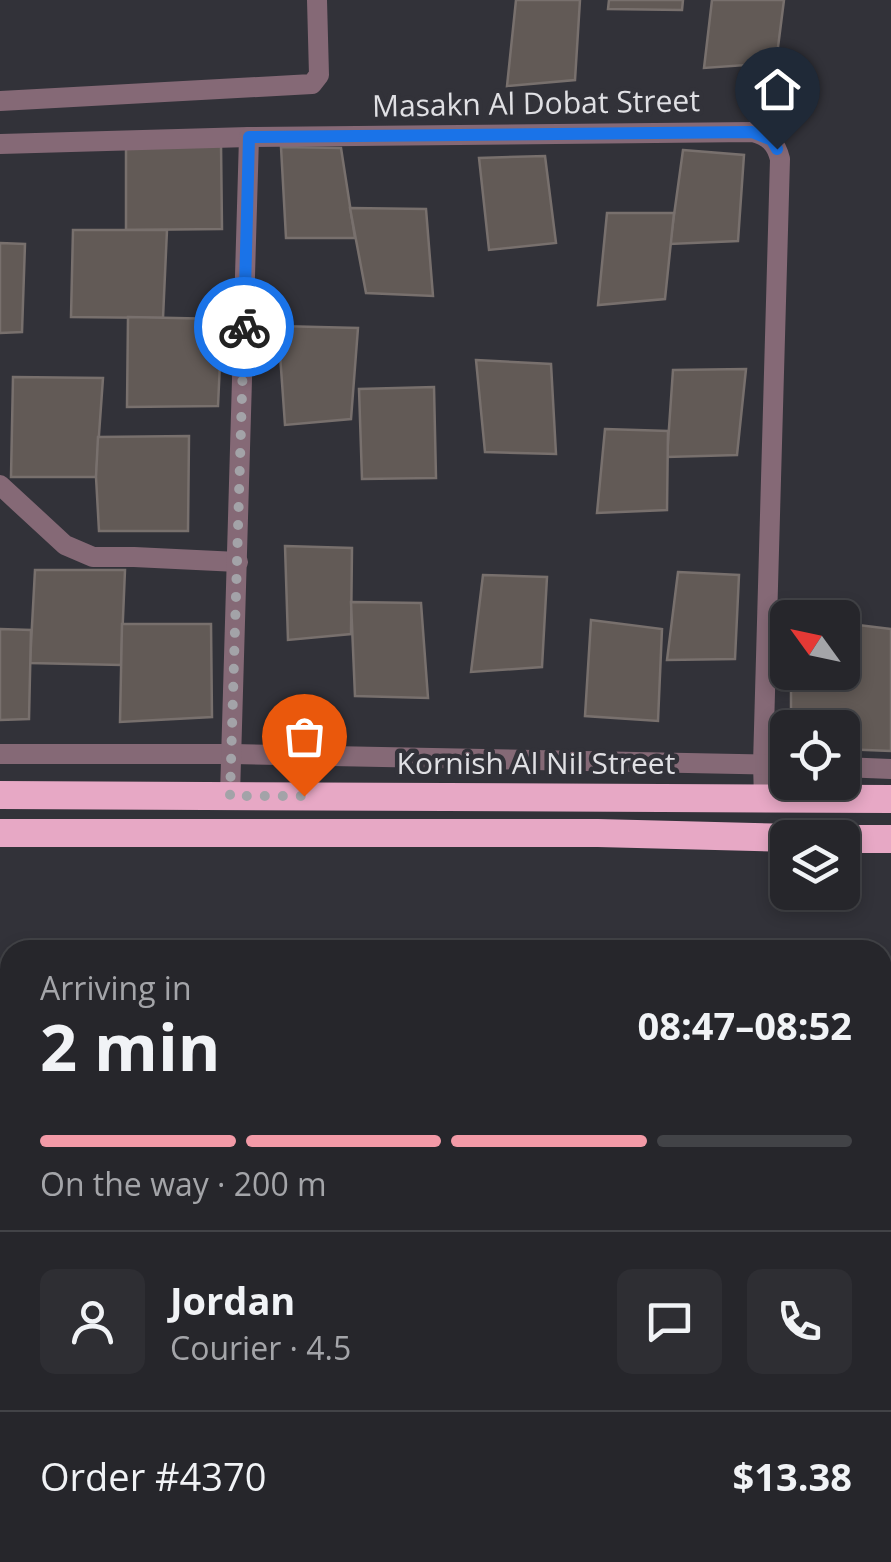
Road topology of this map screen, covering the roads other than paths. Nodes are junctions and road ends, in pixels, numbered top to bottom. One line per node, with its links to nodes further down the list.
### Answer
1 (317, 0): 2 (street)
2 (0, 102)
3 (249, 137): 4 (street, Masakn Al Dobat Street); 6 (street); 9 (street, Masakn Al Dobat Street)
4 (0, 144)
5 (0, 485): 6 (street)
6 (238, 562): 8 (street)
7 (0, 754): 8 (street)
8 (232, 754): 9 (street); 14 (street)
9 (764, 764): 10 (street); 16 (street, Masakn Al Dobat Street)
10 (770, 764)
11 (860, 768): 12 (street)
12 (891, 770)
13 (0, 796): 14 (highway, Kornish Al Nil Street)
14 (230, 796): 15 (highway, Kornish Al Nil Street)
15 (598, 797): 16 (highway, Kornish Al Nil Street); 19 (highway)
16 (764, 798): 17 (highway, Kornish Al Nil Street)
17 (891, 798)
18 (0, 832): 19 (highway)
19 (598, 833): 20 (highway)
20 (770, 837)
21 (860, 838): 22 (highway)
22 (891, 839)

